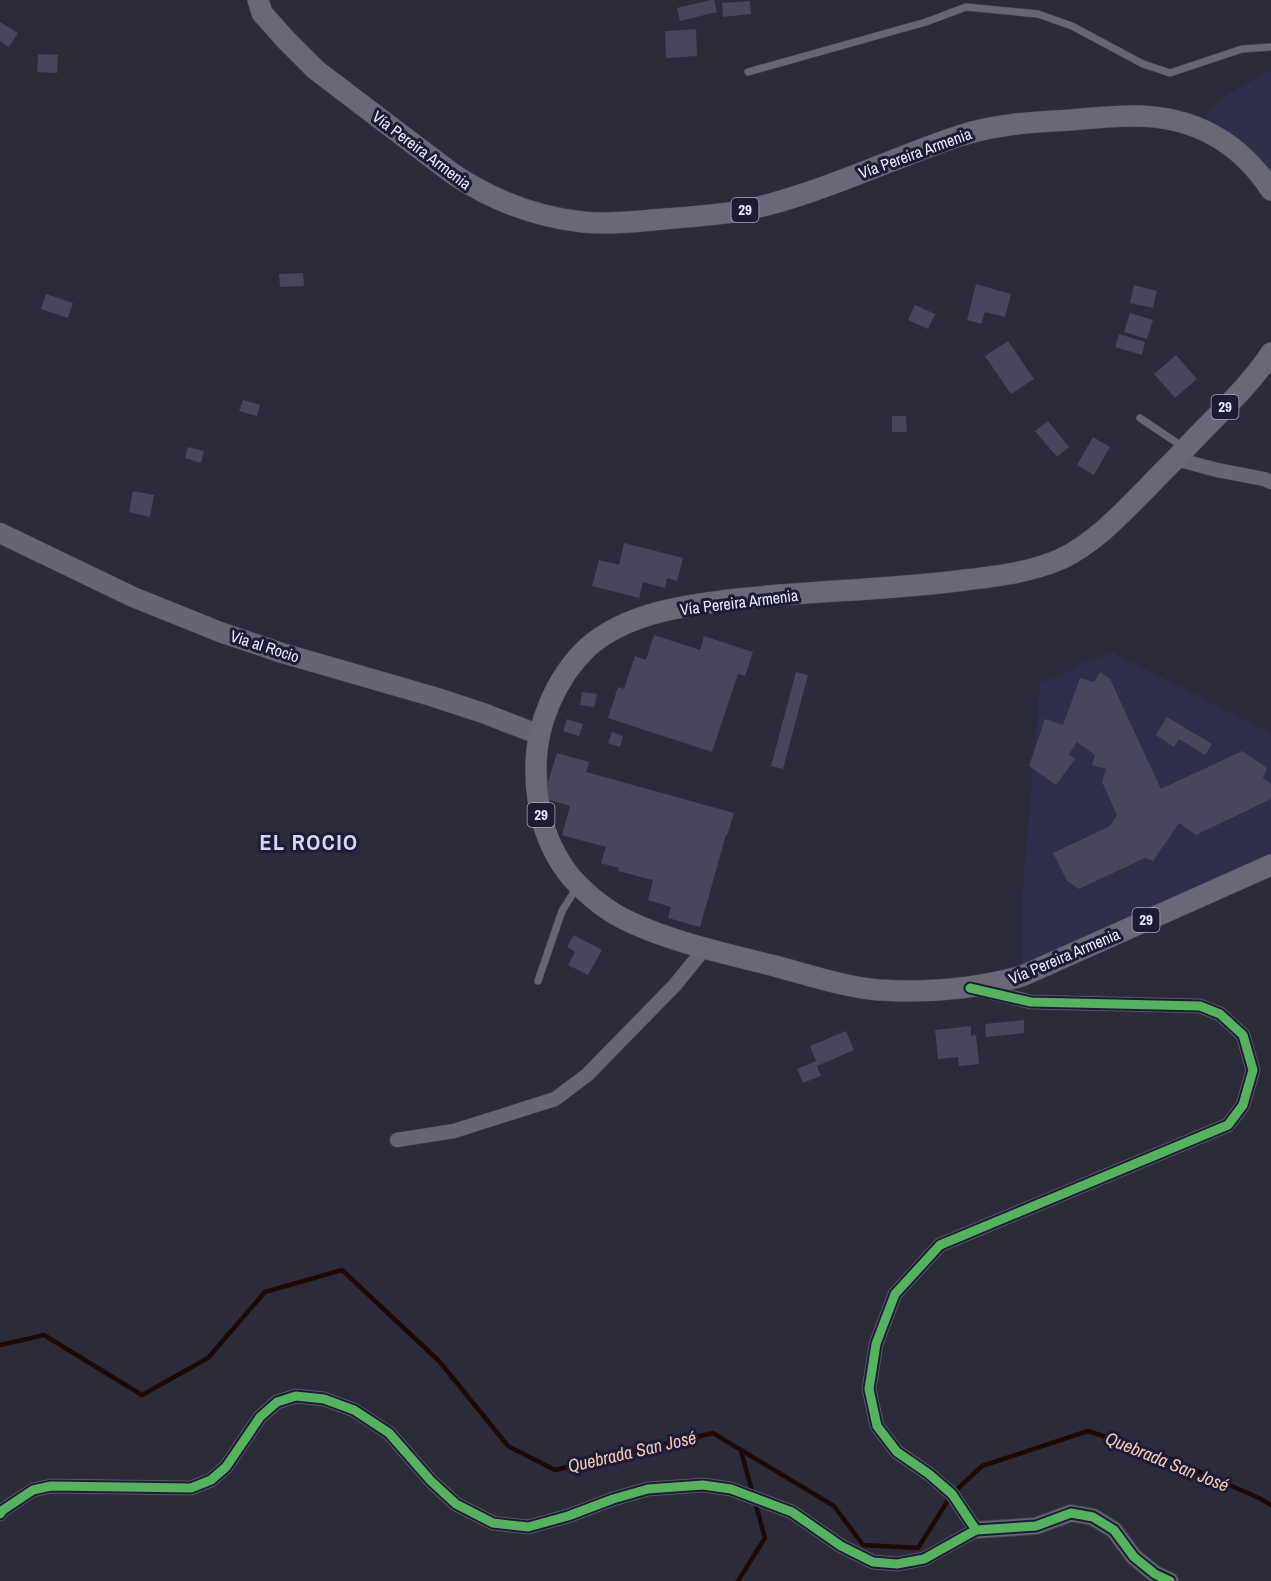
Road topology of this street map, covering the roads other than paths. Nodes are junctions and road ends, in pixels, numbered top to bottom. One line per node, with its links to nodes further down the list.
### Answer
1 (258, 0): 5 (main road, Vía Pereira Armenia / 29)
2 (967, 3): 3 (lane); 4 (lane)
3 (1271, 47)
4 (748, 72)
5 (1271, 190)
6 (1271, 352): 8 (main road, Vía Pereira Armenia / 29)
7 (1140, 418): 8 (lane)
8 (1181, 454): 9 (street); 11 (main road, Vía Pereira Armenia / 29)
9 (1271, 482)
10 (0, 533): 11 (main road, Via al Rocio)
11 (540, 735): 13 (main road, Vía Pereira Armenia / 29)
12 (1271, 865): 16 (main road, Vía Pereira Armenia / 29)
13 (579, 884): 14 (main road, Vía Pereira Armenia / 29); 15 (lane)
14 (705, 948): 16 (main road, Vía Pereira Armenia / 29); 17 (street)
15 (538, 981)
16 (970, 988): 19 (street)
17 (397, 1140)
18 (0, 1514): 19 (street)
19 (976, 1530): 20 (street)
20 (1170, 1581)

